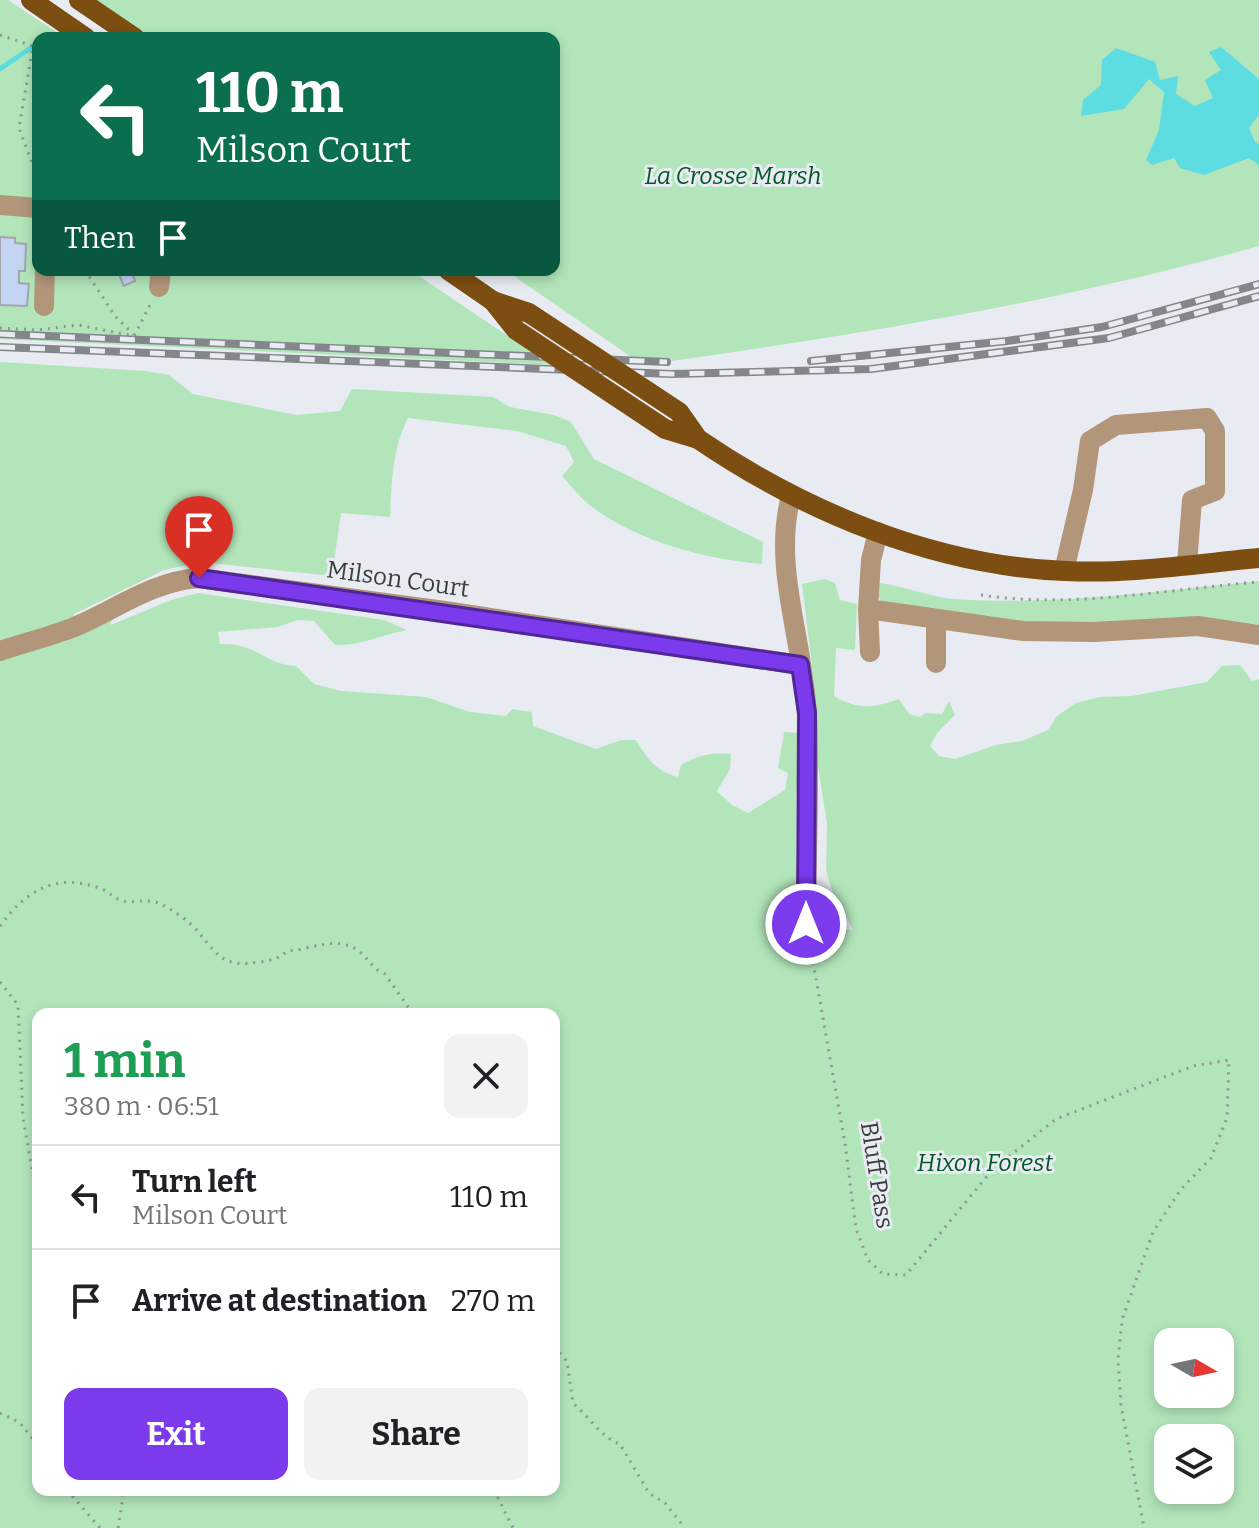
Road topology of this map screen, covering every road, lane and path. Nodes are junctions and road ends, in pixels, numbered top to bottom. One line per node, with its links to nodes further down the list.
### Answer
1 (31, 0): 3 (main road)
2 (79, 0): 4 (main road)
3 (77, 32)
4 (126, 32)
5 (0, 35): 6 (path)
6 (32, 46)
7 (32, 52): 8 (path)
8 (32, 163)
9 (0, 205): 10 (street)
10 (32, 208)
11 (45, 276): 15 (street)
12 (89, 276): 17 (path)
13 (457, 276): 18 (main road, bridge)
14 (160, 279): 17 (path)
15 (44, 306)
16 (0, 328): 17 (path)
17 (134, 336)
18 (791, 496): 19 (main road); 31 (street)
19 (878, 532): 22 (main road); 25 (street)
20 (1259, 558): 21 (main road)
21 (1187, 564): 22 (main road); 22 (street)
22 (1064, 571)
23 (1259, 582): 24 (path)
24 (981, 595)
25 (868, 609): 26 (street); 29 (street)
26 (936, 621): 27 (street); 30 (street)
27 (1259, 635)
28 (0, 651): 31 (street, Milson Court)
29 (870, 652)
30 (936, 663)
31 (800, 665): 32 (street)
32 (806, 924): 47 (path, Bluff Pass)
33 (0, 926): 35 (path)
34 (0, 982): 36 (path)
35 (409, 1008)
36 (32, 1169)
37 (560, 1353): 46 (path)
38 (0, 1413): 39 (path)
39 (32, 1438)
40 (72, 1496): 43 (path)
41 (123, 1496): 44 (path)
42 (497, 1496): 45 (path)
43 (100, 1528)
44 (118, 1528)
45 (513, 1528)
46 (685, 1528)
47 (1144, 1528)

